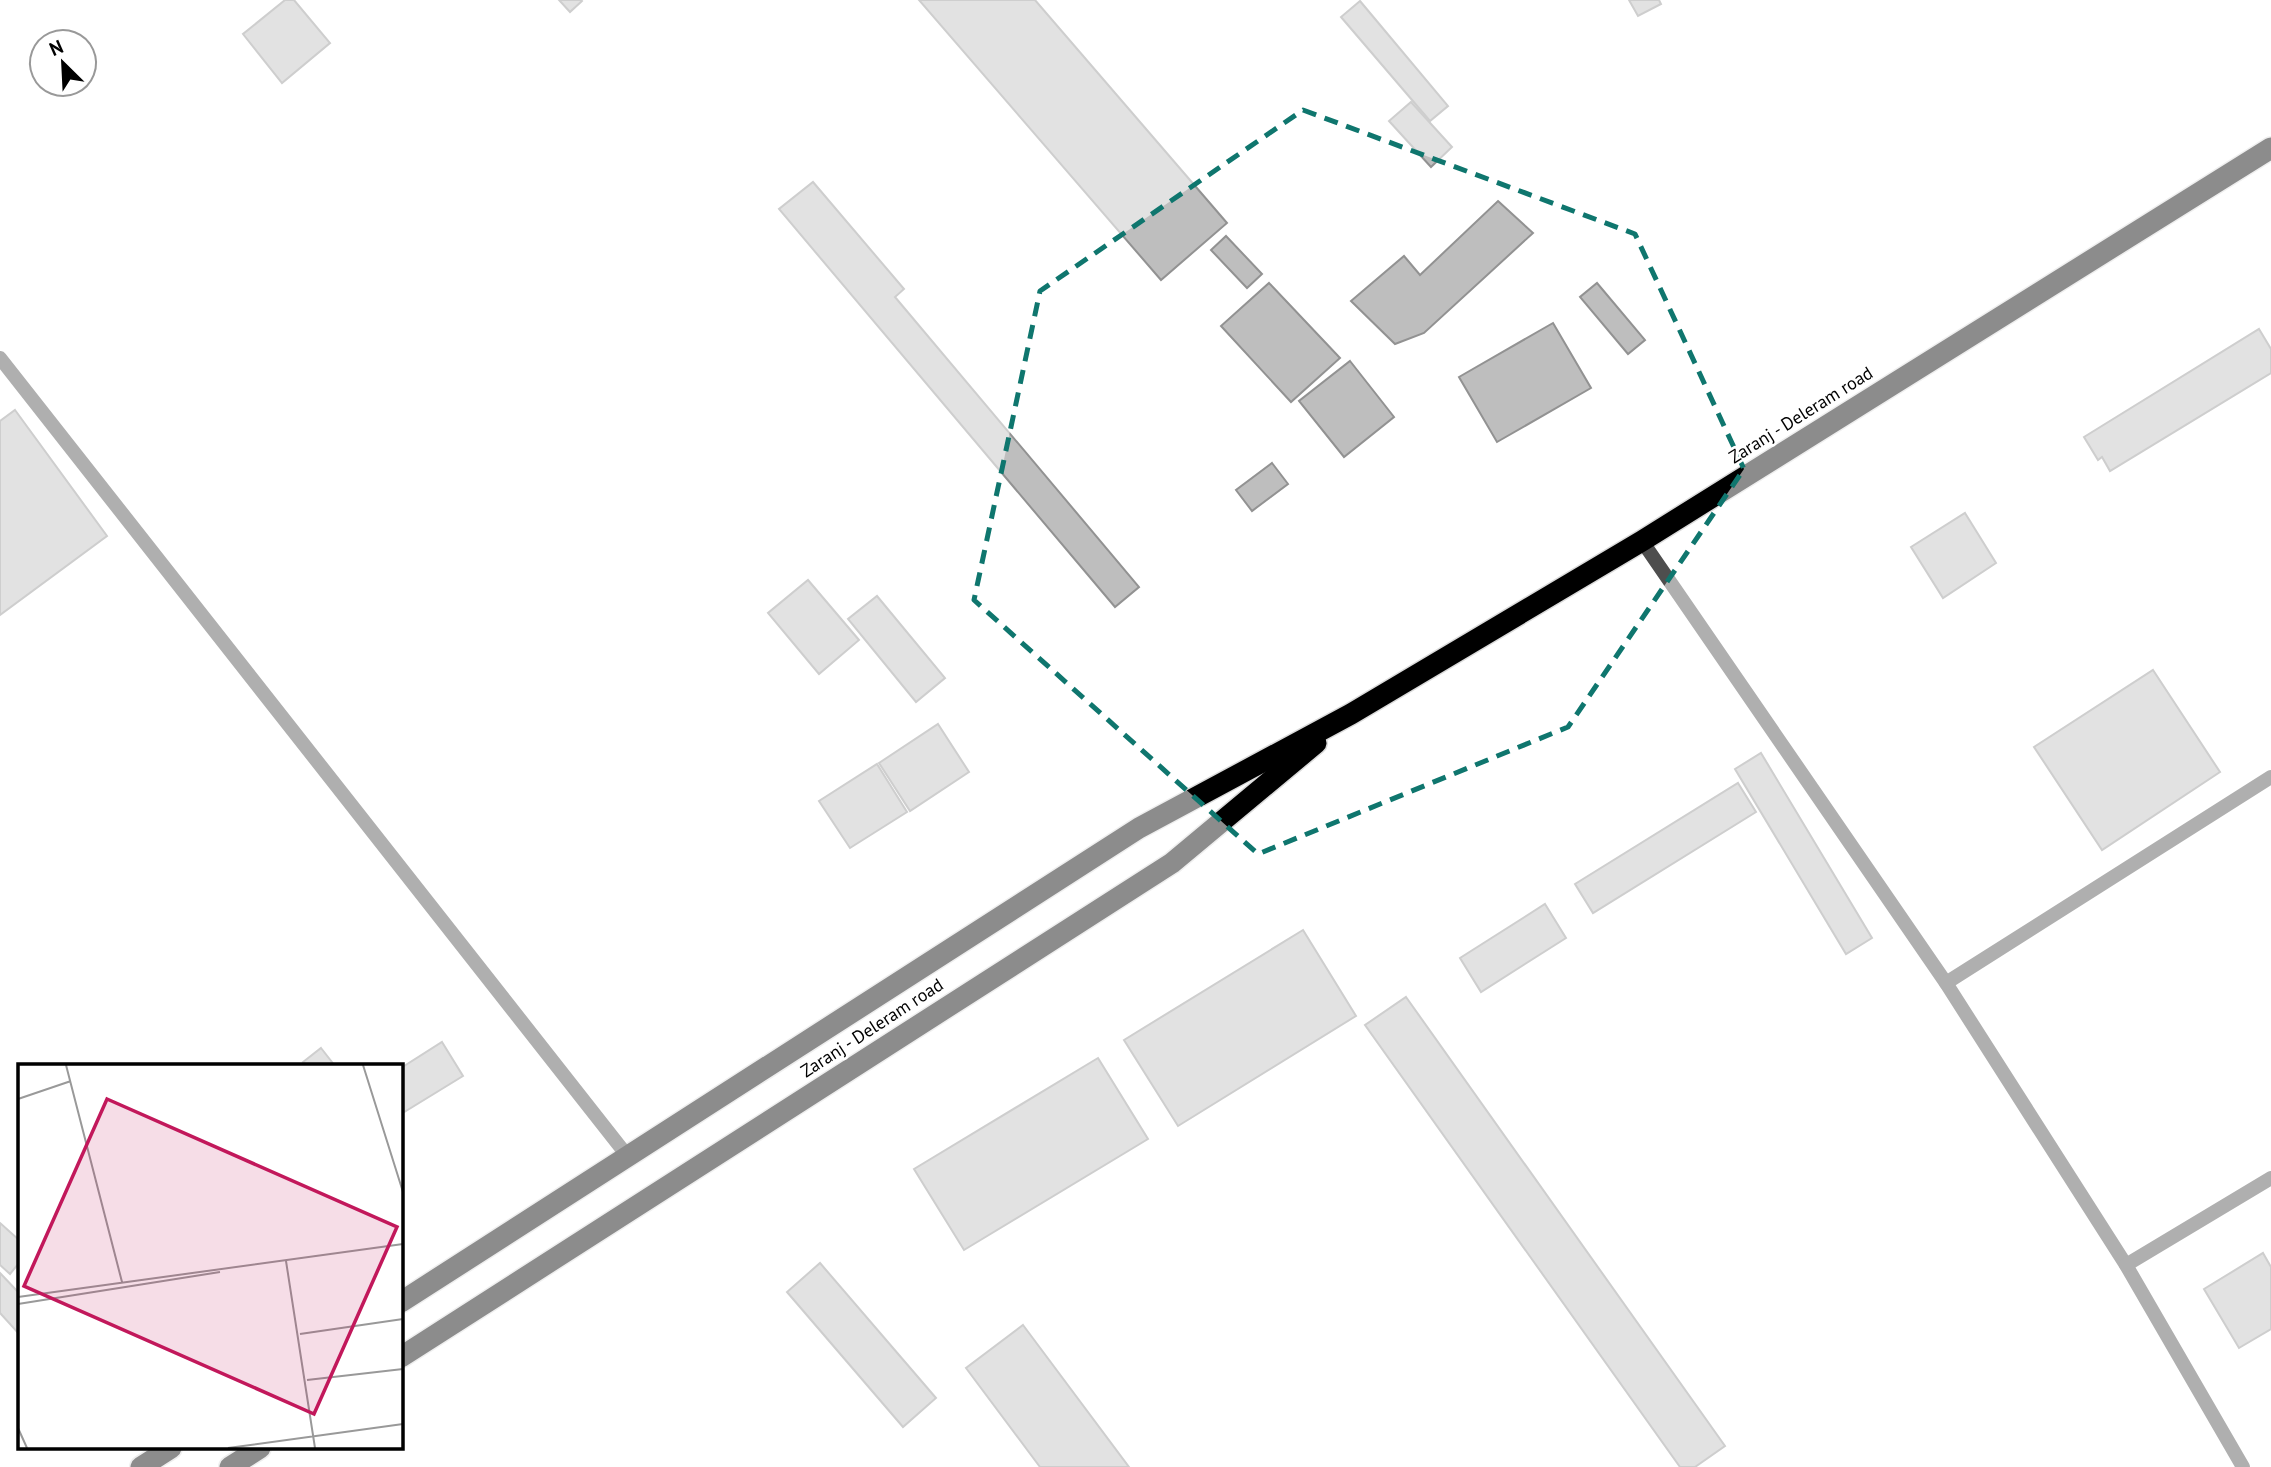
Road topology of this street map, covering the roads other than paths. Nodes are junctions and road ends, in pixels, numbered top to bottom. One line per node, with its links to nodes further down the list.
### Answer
1 (2271, 148): 3 (highway, Zaranj - Deleram road)
2 (0, 358): 7 (street)
3 (1643, 541): 4 (highway, Zaranj - Deleram road); 6 (street)
4 (1351, 714): 7 (highway, Zaranj - Deleram road); 11 (highway, Zaranj - Deleram road)
5 (2271, 777): 6 (street)
6 (1946, 984): 9 (street)
7 (629, 1158): 10 (highway, Zaranj - Deleram road)
8 (2271, 1178): 9 (street)
9 (2126, 1265): 16 (street)
10 (402, 1301)
11 (402, 1356)
12 (168, 1450): 14 (highway)
13 (257, 1450): 15 (highway)
14 (141, 1467)
15 (230, 1467)
16 (2243, 1467)

